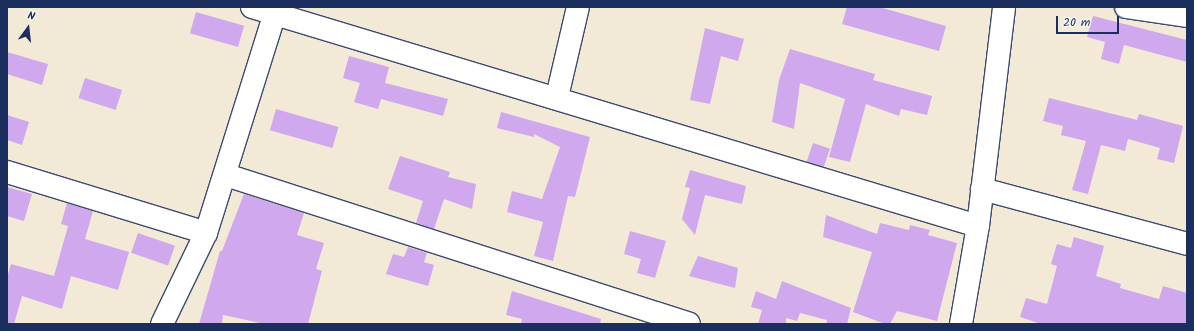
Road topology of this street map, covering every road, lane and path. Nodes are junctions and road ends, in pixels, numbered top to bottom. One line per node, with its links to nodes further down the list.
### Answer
1 (252, 7): 5 (street)
2 (578, 7): 7 (street)
3 (1004, 7): 10 (street)
4 (1126, 7): 6 (street)
5 (276, 10): 7 (street); 9 (street)
6 (1187, 16)
7 (557, 98): 11 (street)
8 (7, 172): 12 (street)
9 (226, 175): 12 (street); 15 (street)
10 (982, 189): 11 (street); 13 (street)
11 (978, 226): 16 (street)
12 (206, 233): 14 (street)
13 (1187, 244)
14 (162, 324)
15 (689, 324)
16 (961, 324)

